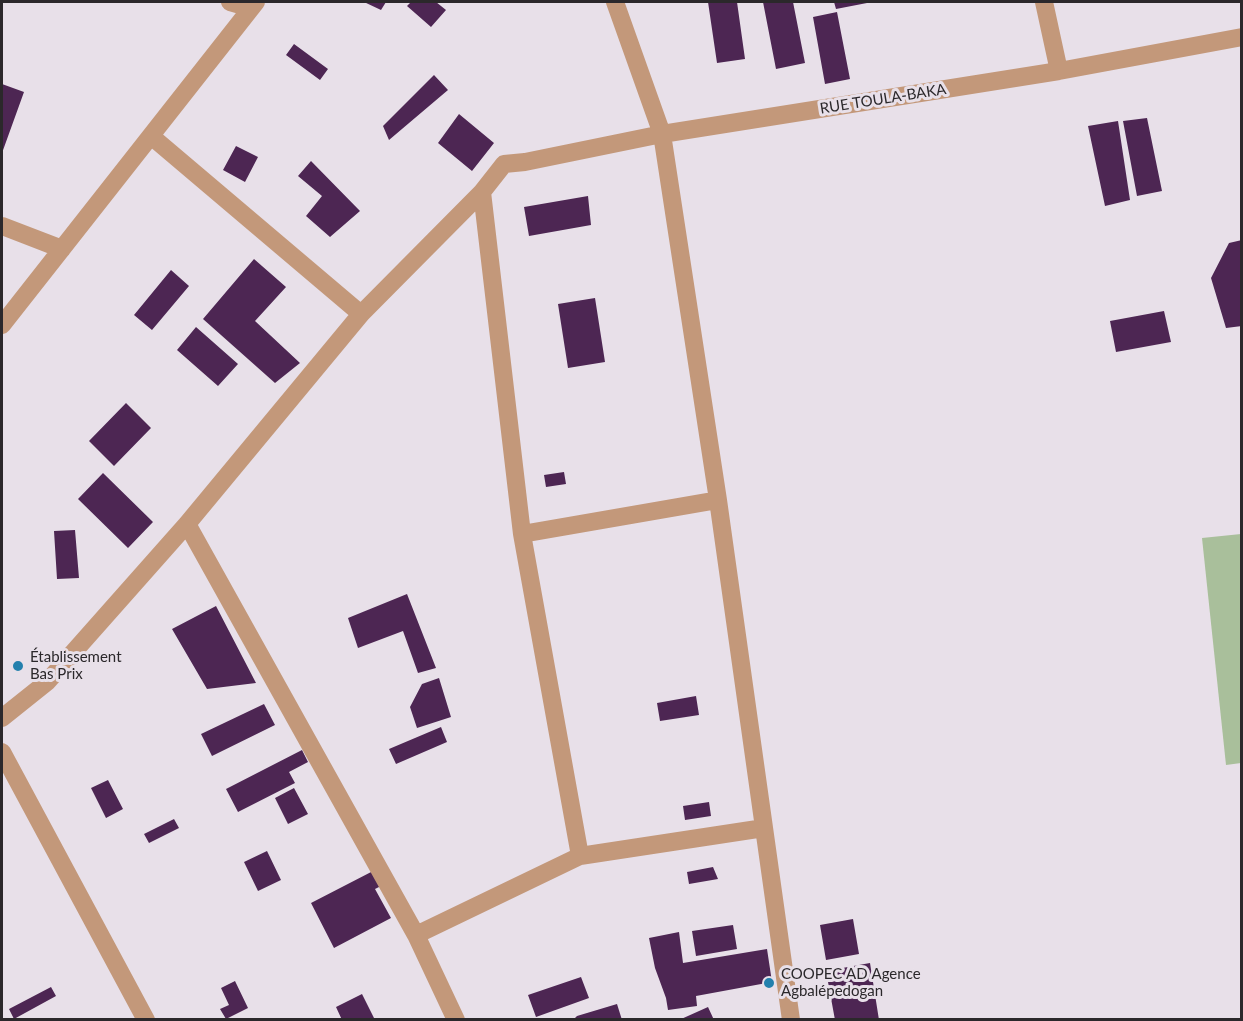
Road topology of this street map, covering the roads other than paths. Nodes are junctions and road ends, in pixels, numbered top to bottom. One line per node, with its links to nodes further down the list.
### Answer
1 (230, 2): 4 (street)
2 (615, 2): 7 (street)
3 (1044, 2): 6 (street)
4 (254, 5): 8 (street)
5 (1242, 37): 6 (street, RUE TOULA-BAKA)
6 (1059, 71): 7 (street, RUE TOULA-BAKA)
7 (662, 134): 9 (street, RUE TOULA-BAKA); 14 (street)
8 (150, 136): 11 (street); 12 (street)
9 (482, 192): 12 (street, RUE TOULA-BAKA); 16 (street)
10 (2, 226): 11 (street)
11 (62, 249): 13 (street)
12 (361, 314): 15 (street, RUE TOULA-BAKA)
13 (2, 325)
14 (718, 500): 16 (street); 19 (street)
15 (187, 524): 17 (street, RUE TOULA-BAKA); 21 (street)
16 (522, 534): 20 (street)
17 (2, 718)
18 (2, 752): 22 (street)
19 (764, 828): 20 (street); 24 (street)
20 (580, 856): 21 (street)
21 (416, 935): 23 (street)
22 (146, 1020)
23 (456, 1020)
24 (791, 1020)

